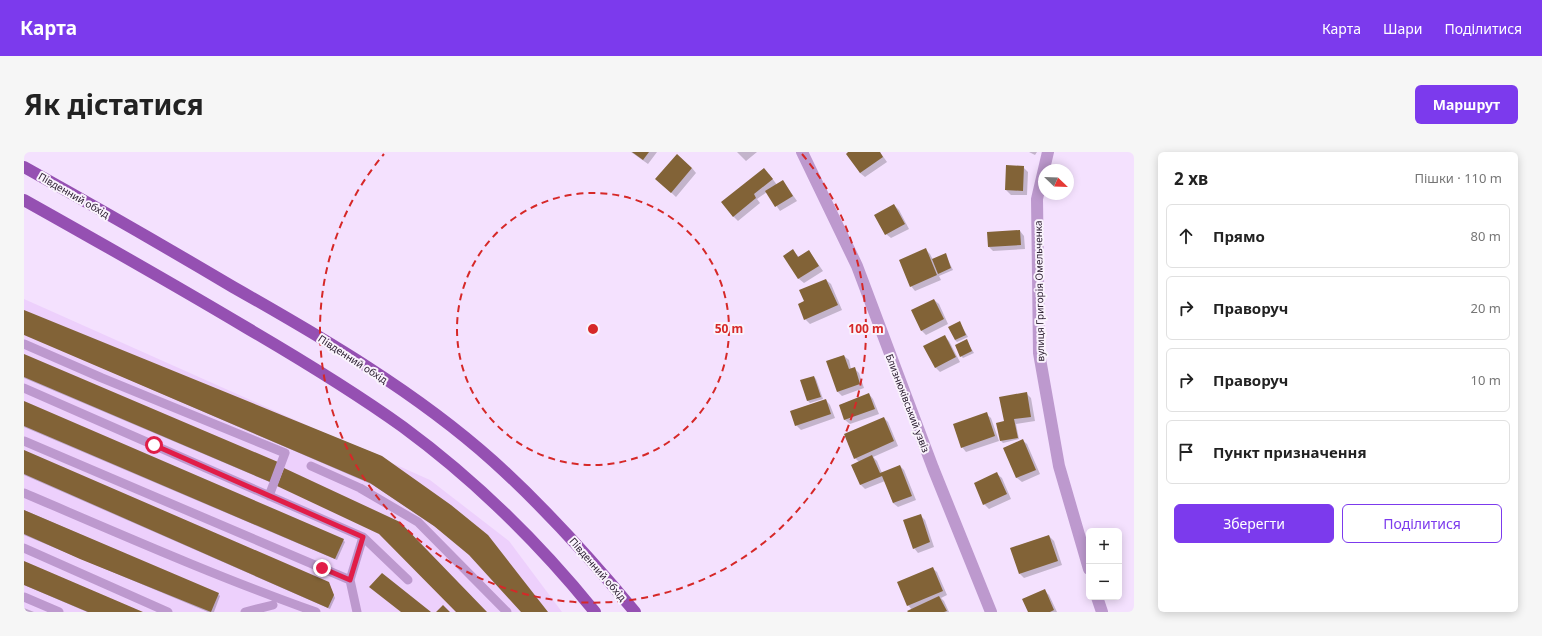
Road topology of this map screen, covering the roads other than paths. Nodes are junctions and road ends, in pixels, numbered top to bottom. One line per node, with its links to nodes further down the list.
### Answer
1 (802, 152): 28 (street, Близнюківський узвіз)
2 (1048, 152): 13 (street, вулиця Григорія Омельченка)
3 (24, 167): 27 (main road, Південний обхід)
4 (24, 200): 26 (main road)
5 (24, 344): 10 (lane)
6 (24, 388): 10 (lane)
7 (24, 441): 14 (lane)
8 (311, 466): 25 (lane)
9 (24, 493): 16 (lane)
10 (269, 496): 11 (lane)
11 (363, 537): 14 (lane); 15 (lane)
12 (24, 548): 21 (lane)
13 (1088, 564)
14 (350, 580): 24 (lane)
15 (408, 580)
16 (263, 592): 19 (lane); 23 (lane)
17 (24, 597): 20 (lane)
18 (1098, 600): 29 (street)
19 (275, 609): 22 (lane)
20 (59, 612)
21 (168, 612)
22 (245, 612)
23 (316, 612)
24 (357, 612)
25 (507, 612)
26 (595, 612)
27 (635, 612)
28 (991, 612)
29 (1102, 612)

